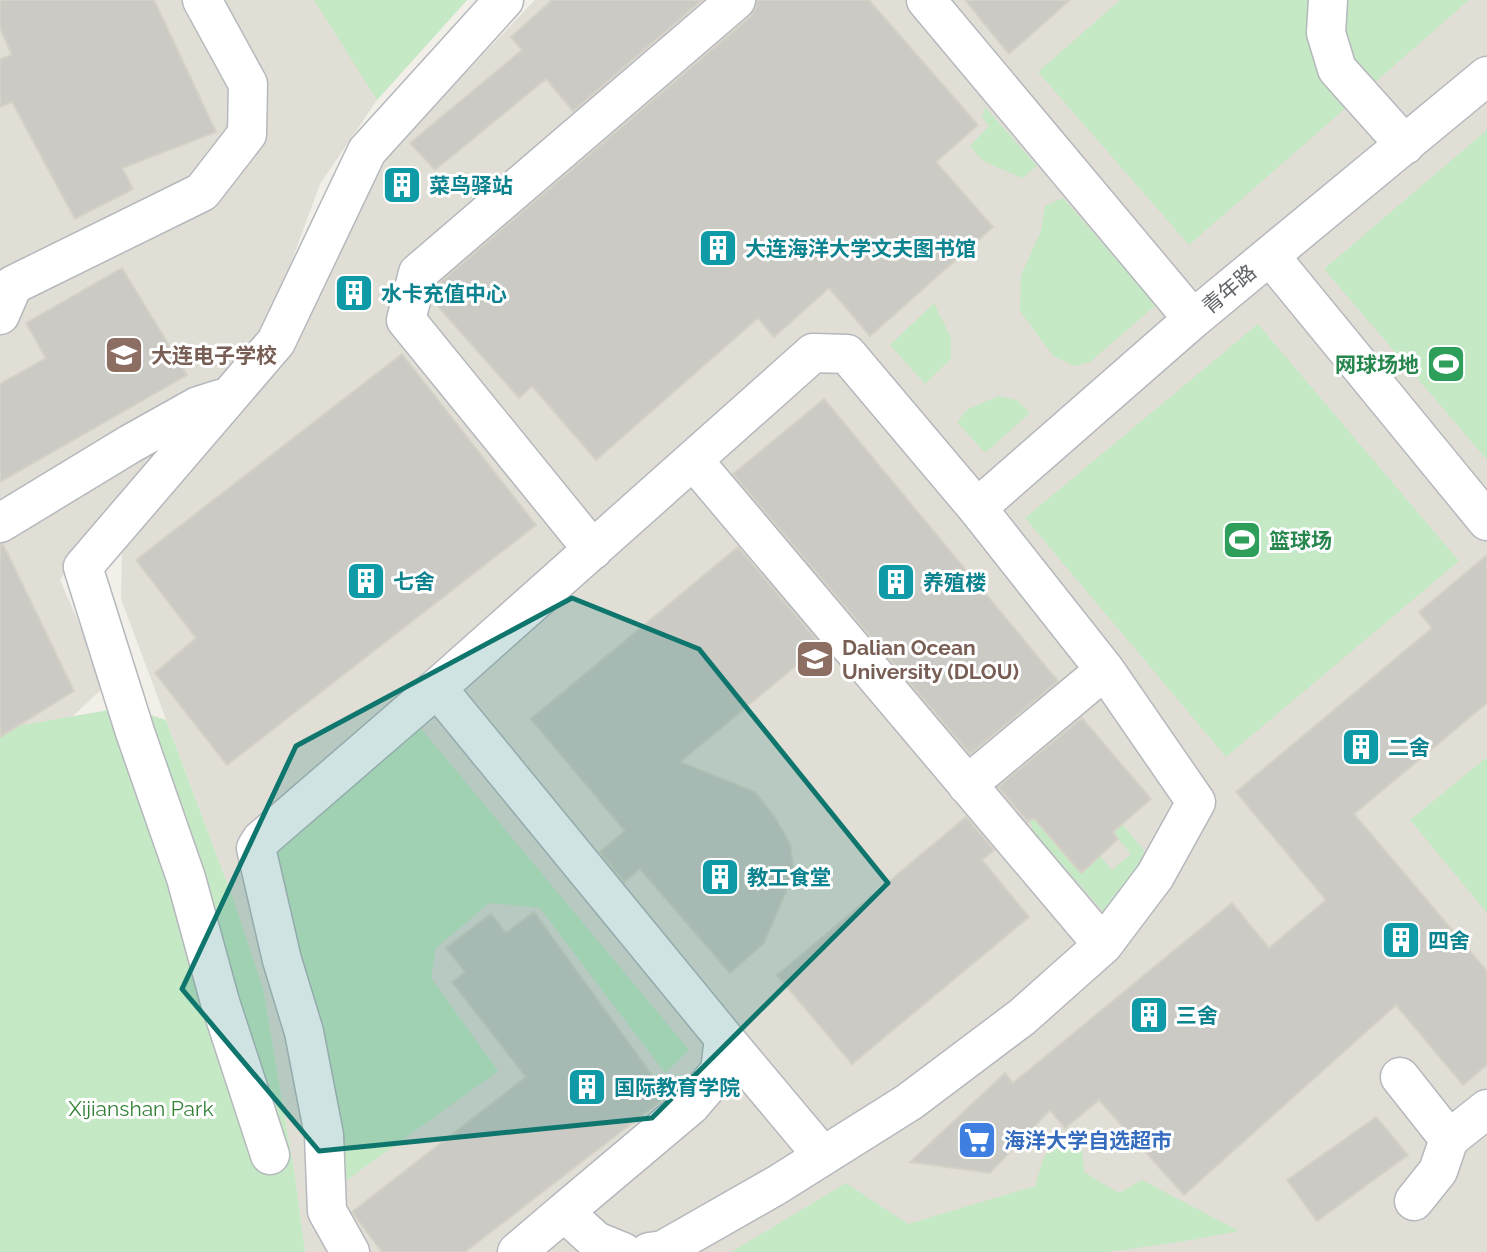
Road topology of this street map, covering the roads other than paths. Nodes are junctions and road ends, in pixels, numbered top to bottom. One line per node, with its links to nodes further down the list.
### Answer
1 (202, 0): 9 (street)
2 (504, 0): 11 (street)
3 (736, 0): 16 (street)
4 (926, 0): 10 (street)
5 (1328, 0): 7 (street)
6 (1487, 76): 7 (street, 青年路)
7 (1405, 145): 8 (street, 青年路)
8 (1270, 256): 10 (street, 青年路); 14 (street)
9 (0, 315)
10 (1193, 319): 13 (street, 青年路)
11 (229, 396): 15 (street); 25 (street)
12 (693, 460): 13 (street); 16 (street); 19 (street)
13 (977, 508): 17 (street)
14 (1487, 521)
15 (0, 523)
16 (593, 550): 18 (street)
17 (1105, 670): 19 (street); 20 (street)
18 (437, 688): 21 (street); 29 (street)
19 (967, 785): 20 (street)
20 (1103, 945): 26 (street)
21 (724, 1038): 26 (street); 28 (street)
22 (1401, 1077): 24 (street)
23 (1487, 1109): 24 (street)
24 (1449, 1139): 27 (street)
25 (270, 1155)
26 (822, 1155): 32 (street)
27 (1414, 1201)
28 (564, 1212): 30 (street); 31 (street)
29 (350, 1252)
30 (517, 1252)
31 (624, 1252)
32 (649, 1252)

